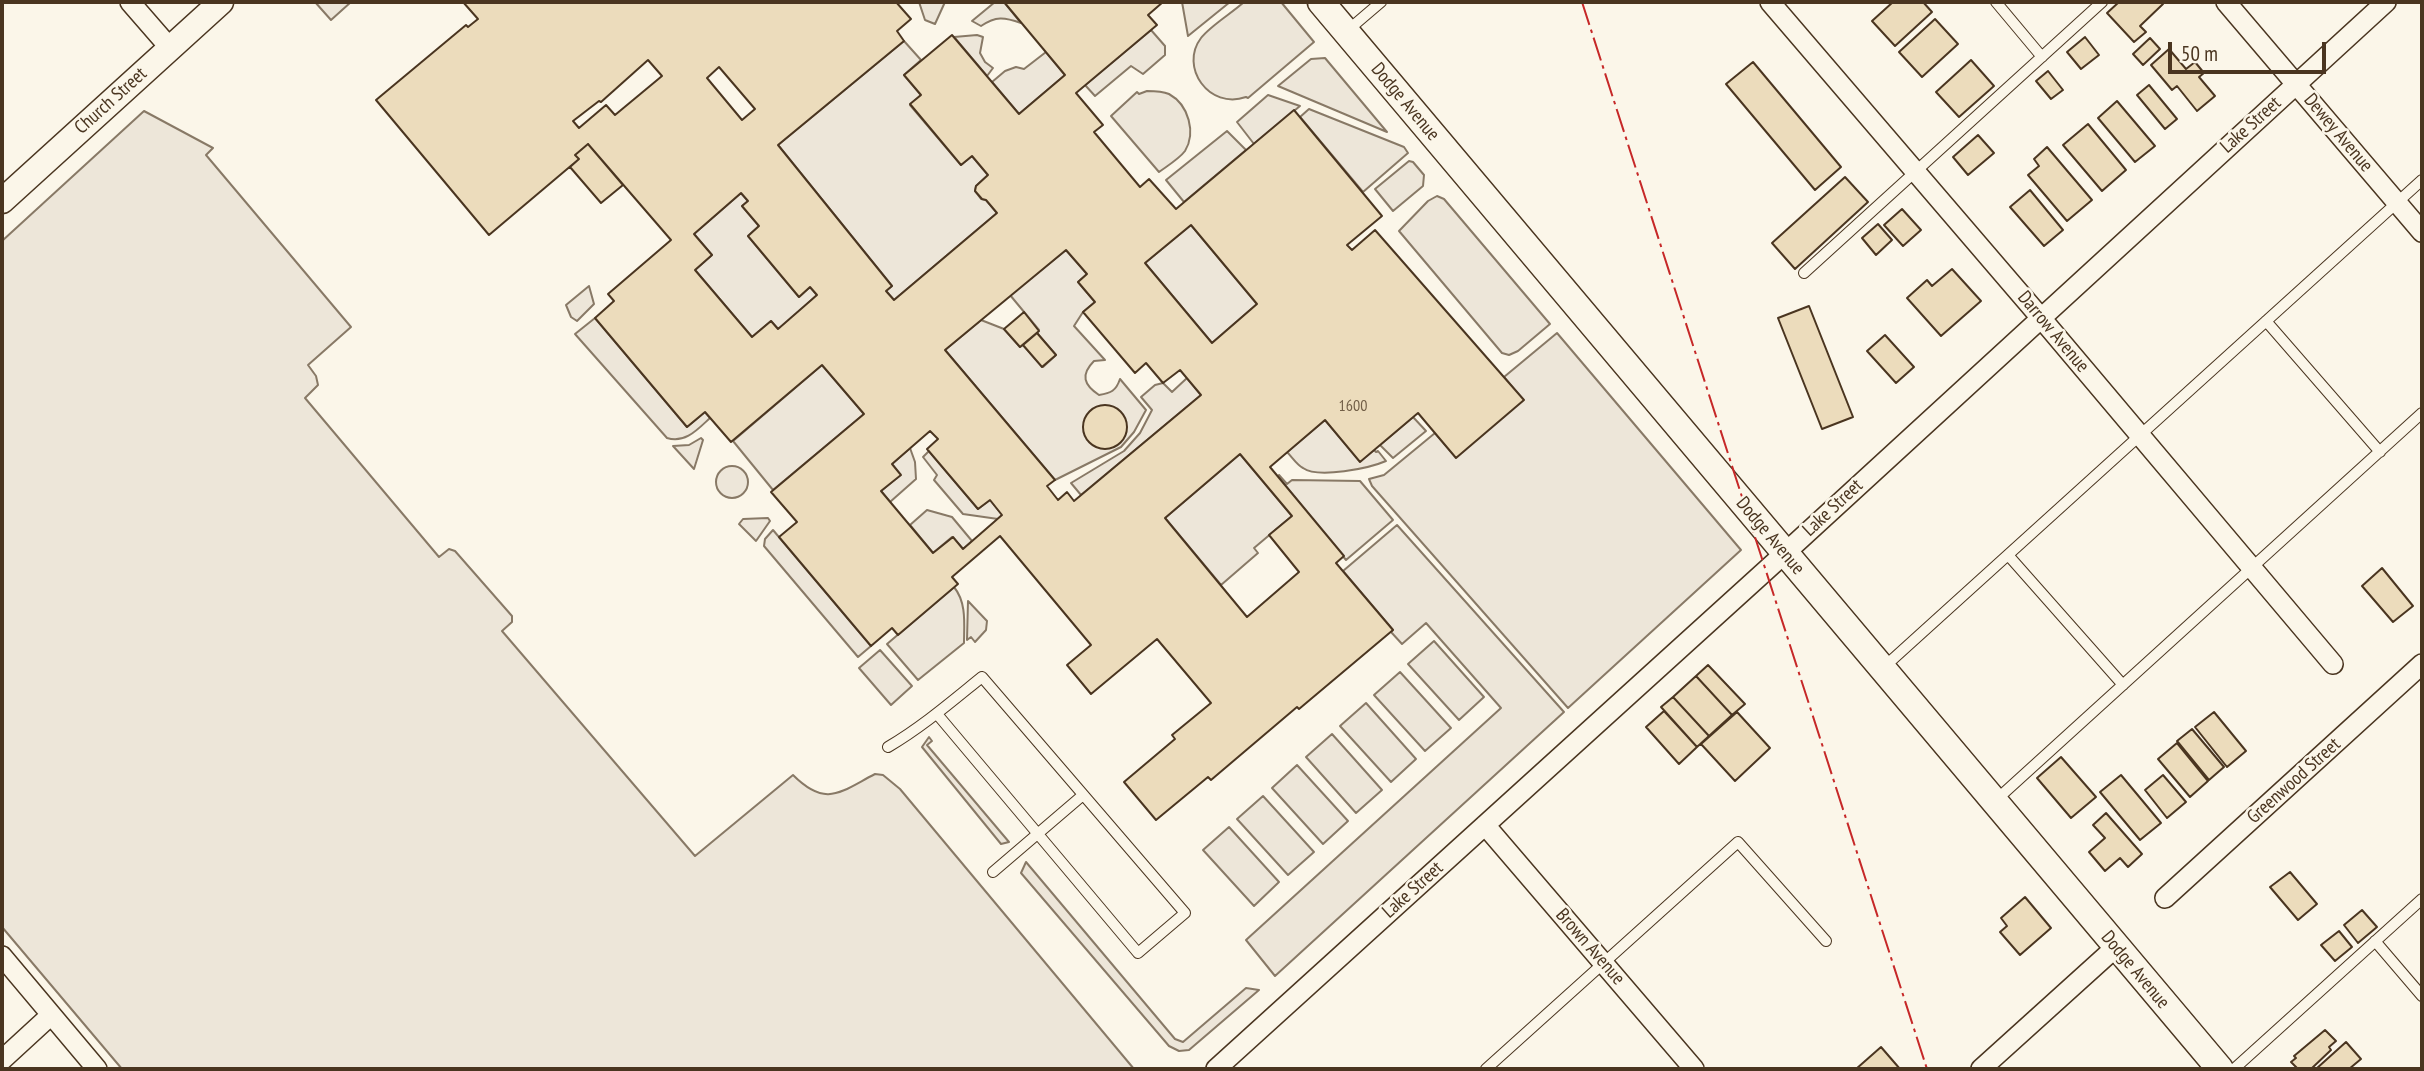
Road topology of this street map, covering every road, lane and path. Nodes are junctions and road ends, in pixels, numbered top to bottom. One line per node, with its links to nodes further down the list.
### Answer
1 (130, 2): 11 (street)
2 (221, 2): 11 (street, Church Street)
3 (1321, 2): 10 (main road, Dodge Avenue)
4 (1381, 2): 10 (lane)
5 (1770, 2): 14 (street, Darrow Avenue)
6 (1996, 2): 12 (lane)
7 (2102, 2): 12 (lane)
8 (2226, 2): 13 (street, Dewey Avenue)
9 (2386, 2): 13 (street, Lake Street)
10 (1346, 32): 25 (main road, Dodge Avenue)
11 (170, 48): 16 (street, Church Street)
12 (2042, 57): 14 (lane)
13 (2296, 84): 17 (street, Dewey Avenue); 20 (street, Lake Street)
14 (1915, 172): 19 (lane); 20 (street, Darrow Avenue)
15 (2422, 180): 17 (lane)
16 (2, 201)
17 (2397, 203): 18 (street, Dewey Avenue); 21 (lane)
18 (2422, 232)
19 (1804, 273)
20 (2041, 318): 23 (street, Darrow Avenue); 25 (street, Lake Street)
21 (2266, 321): 23 (lane); 24 (lane)
22 (2422, 413): 24 (lane)
23 (2140, 436): 26 (lane); 27 (street, Darrow Avenue)
24 (2380, 452): 27 (lane)
25 (1784, 554): 29 (main road, Dodge Avenue); 36 (street, Lake Street)
26 (2008, 555): 29 (lane); 31 (lane)
27 (2252, 568): 28 (street, Darrow Avenue); 31 (lane)
28 (2333, 664)
29 (1882, 669): 35 (main road, Dodge Avenue)
30 (2419, 672): 39 (street, Greenwood Street)
31 (2123, 685): 35 (lane)
32 (937, 714): 33 (lane); 34 (lane); 37 (lane)
33 (888, 747)
34 (1083, 795): 37 (lane); 37 (lane)
35 (1994, 802): 43 (main road, Dodge Avenue)
36 (1485, 825): 45 (street, Brown Avenue); 51 (street, Lake Street)
37 (1037, 834): 38 (lane)
38 (993, 872)
39 (2165, 898)
40 (2422, 899): 42 (lane)
41 (1826, 940): 45 (lane)
42 (2375, 941): 46 (lane); 55 (lane)
43 (2116, 947): 49 (street); 54 (main road, Dodge Avenue)
44 (2, 956): 47 (street)
45 (1603, 963): 52 (lane); 53 (street, Brown Avenue)
46 (2422, 996)
47 (51, 1015): 48 (street); 50 (street)
48 (2, 1060)
49 (1990, 1066)
50 (97, 1069)
51 (1216, 1069)
52 (1486, 1069)
53 (1694, 1069)
54 (2220, 1069)
55 (2234, 1069)

